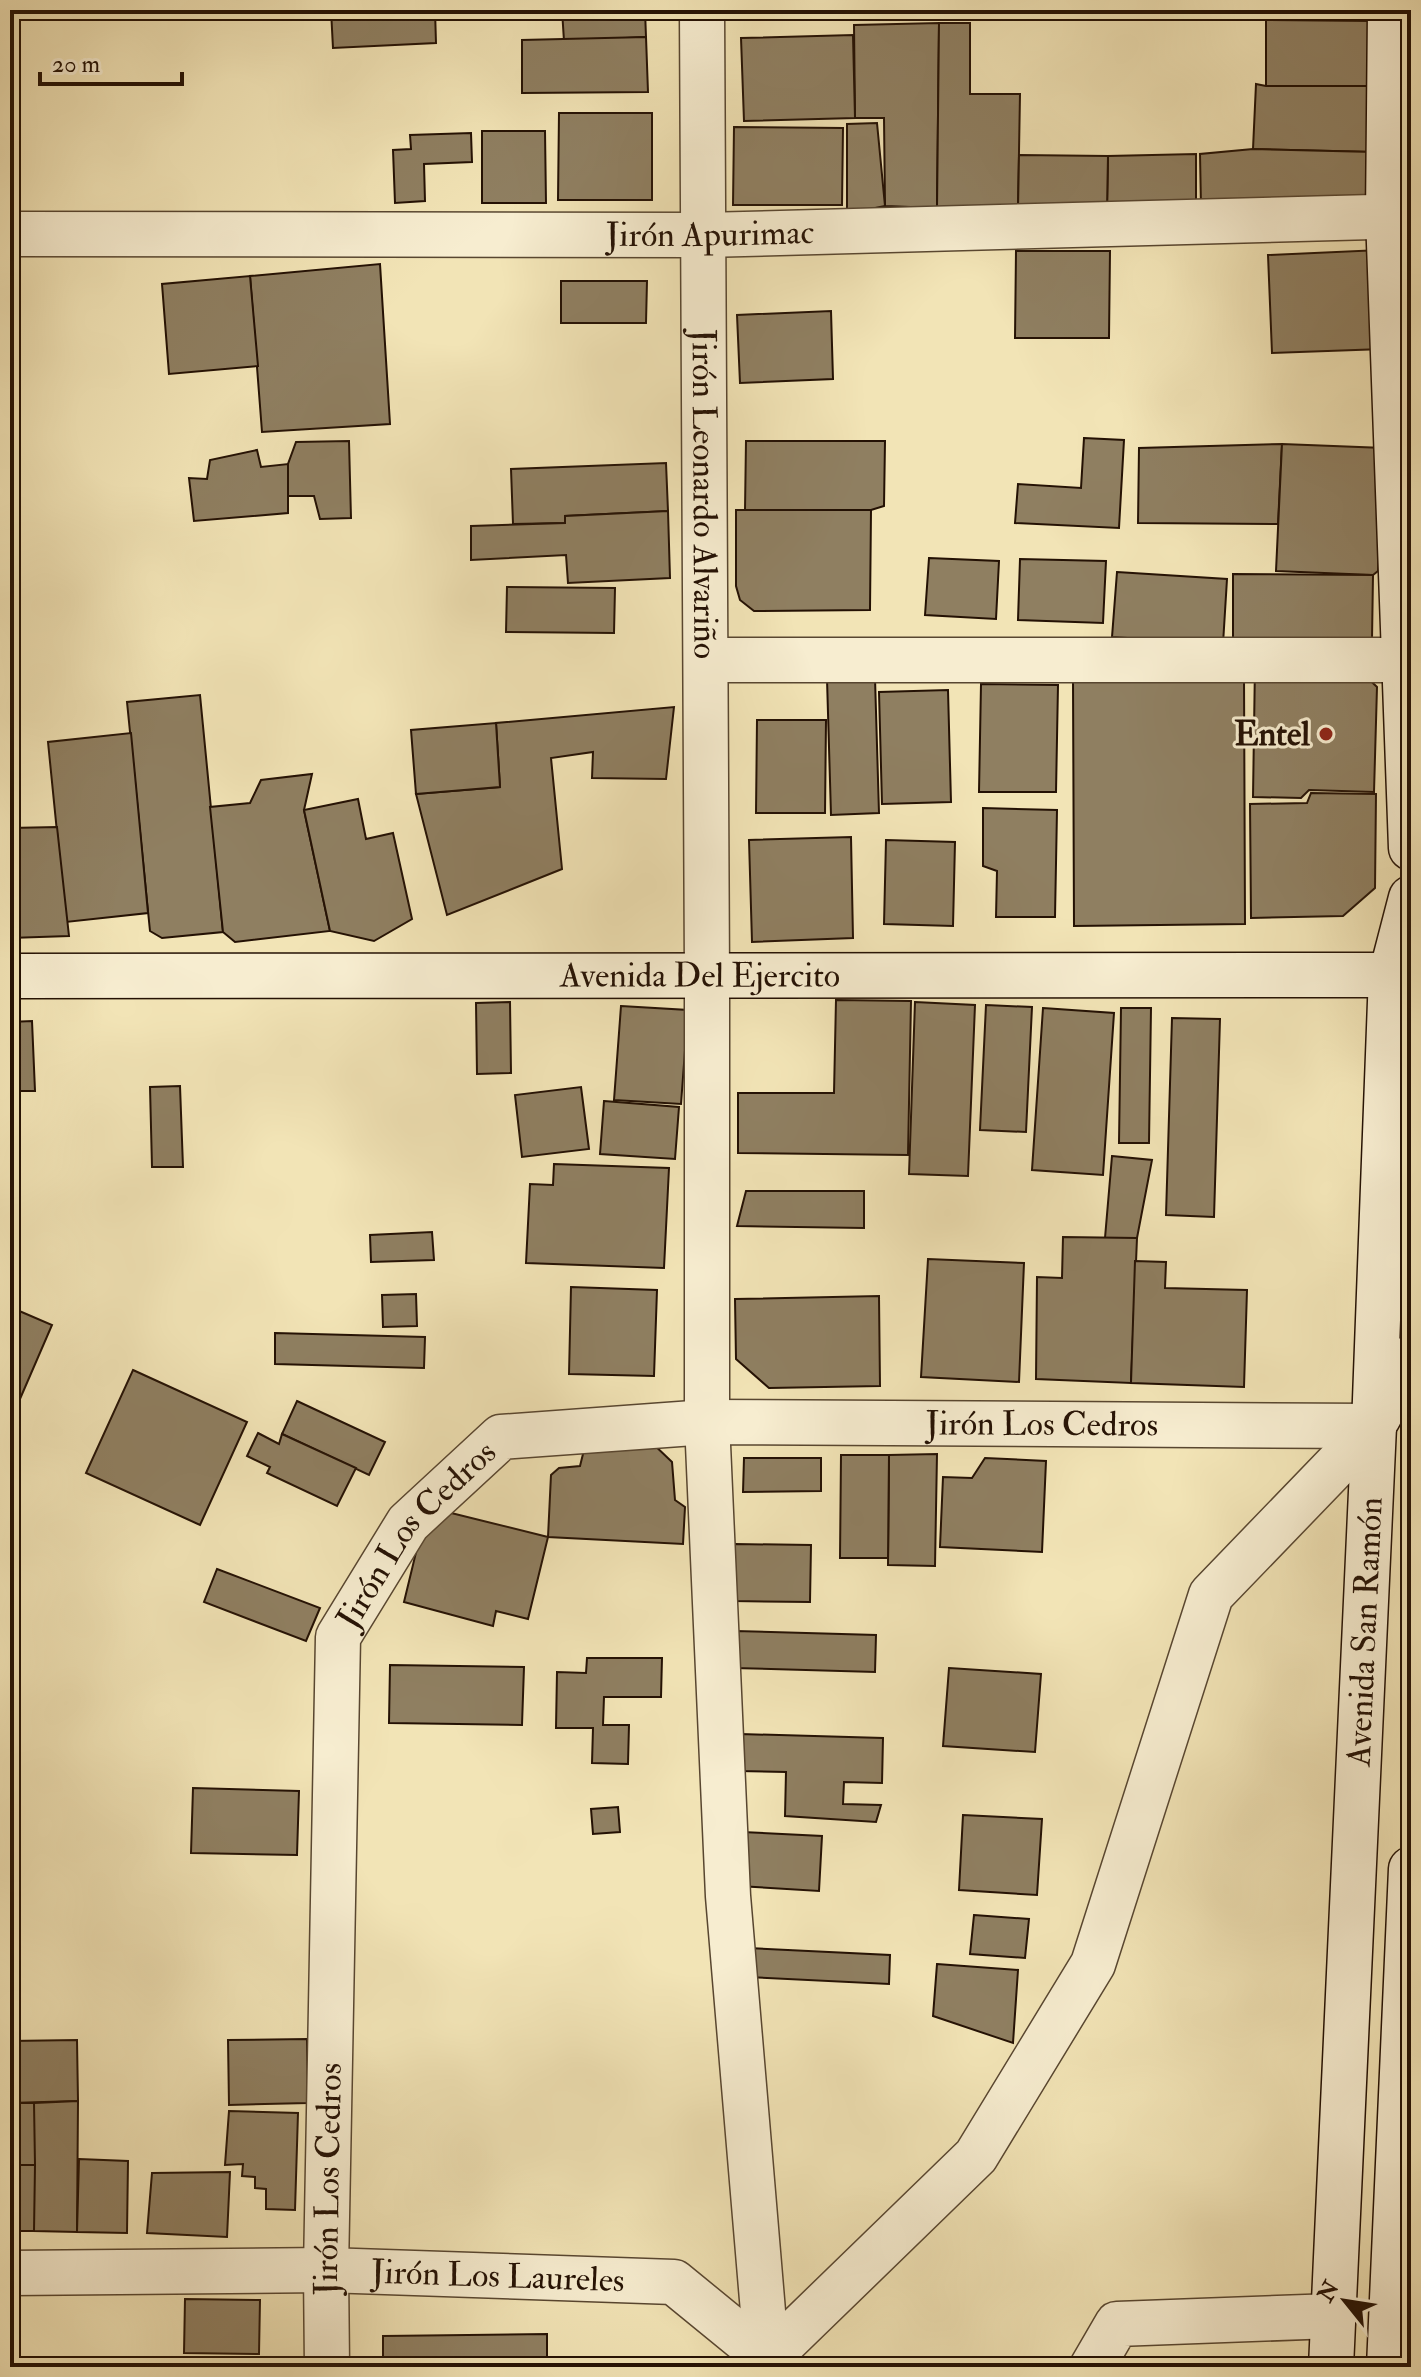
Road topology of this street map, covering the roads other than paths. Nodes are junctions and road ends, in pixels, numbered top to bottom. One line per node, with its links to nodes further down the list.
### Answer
1 (702, 10): 5 (street, Jirón Leonardo Alvariño)
2 (1390, 10): 3 (street)
3 (1400, 216): 5 (street, Jirón Apurimac); 7 (street)
4 (10, 234): 5 (street, Jirón Apurimac)
5 (704, 235): 6 (street, Jirón Leonardo Alvariño)
6 (706, 660): 7 (street); 11 (street, Jirón Leonardo Alvariño)
7 (1404, 660): 8 (street)
8 (1411, 848)
9 (1411, 898): 12 (street, Avenida San Ramón)
10 (10, 976): 11 (street, Avenida Del Ejercito)
11 (707, 976): 12 (street, Avenida Del Ejercito); 14 (street, Jirón Leonardo Alvariño)
12 (1401, 976): 15 (street, Avenida San Ramón)
13 (1411, 1357): 15 (street)
14 (707, 1422): 15 (street, Jirón Los Cedros); 17 (street, Jirón Los Cedros); 20 (street, Jirón Leonardo Alvariño)
15 (1374, 1426): 19 (street, Avenida San Ramón); 20 (street)
16 (1411, 1869): 24 (street)
17 (326, 2270): 18 (street, Jirón Los Laureles); 20 (street, Jirón Los Laureles); 21 (street, Jirón Los Cedros)
18 (10, 2273)
19 (1334, 2316): 22 (street); 23 (street, Avenida San Ramón)
20 (769, 2364)
21 (327, 2367)
22 (1092, 2367)
23 (1331, 2367)
24 (1389, 2367)

